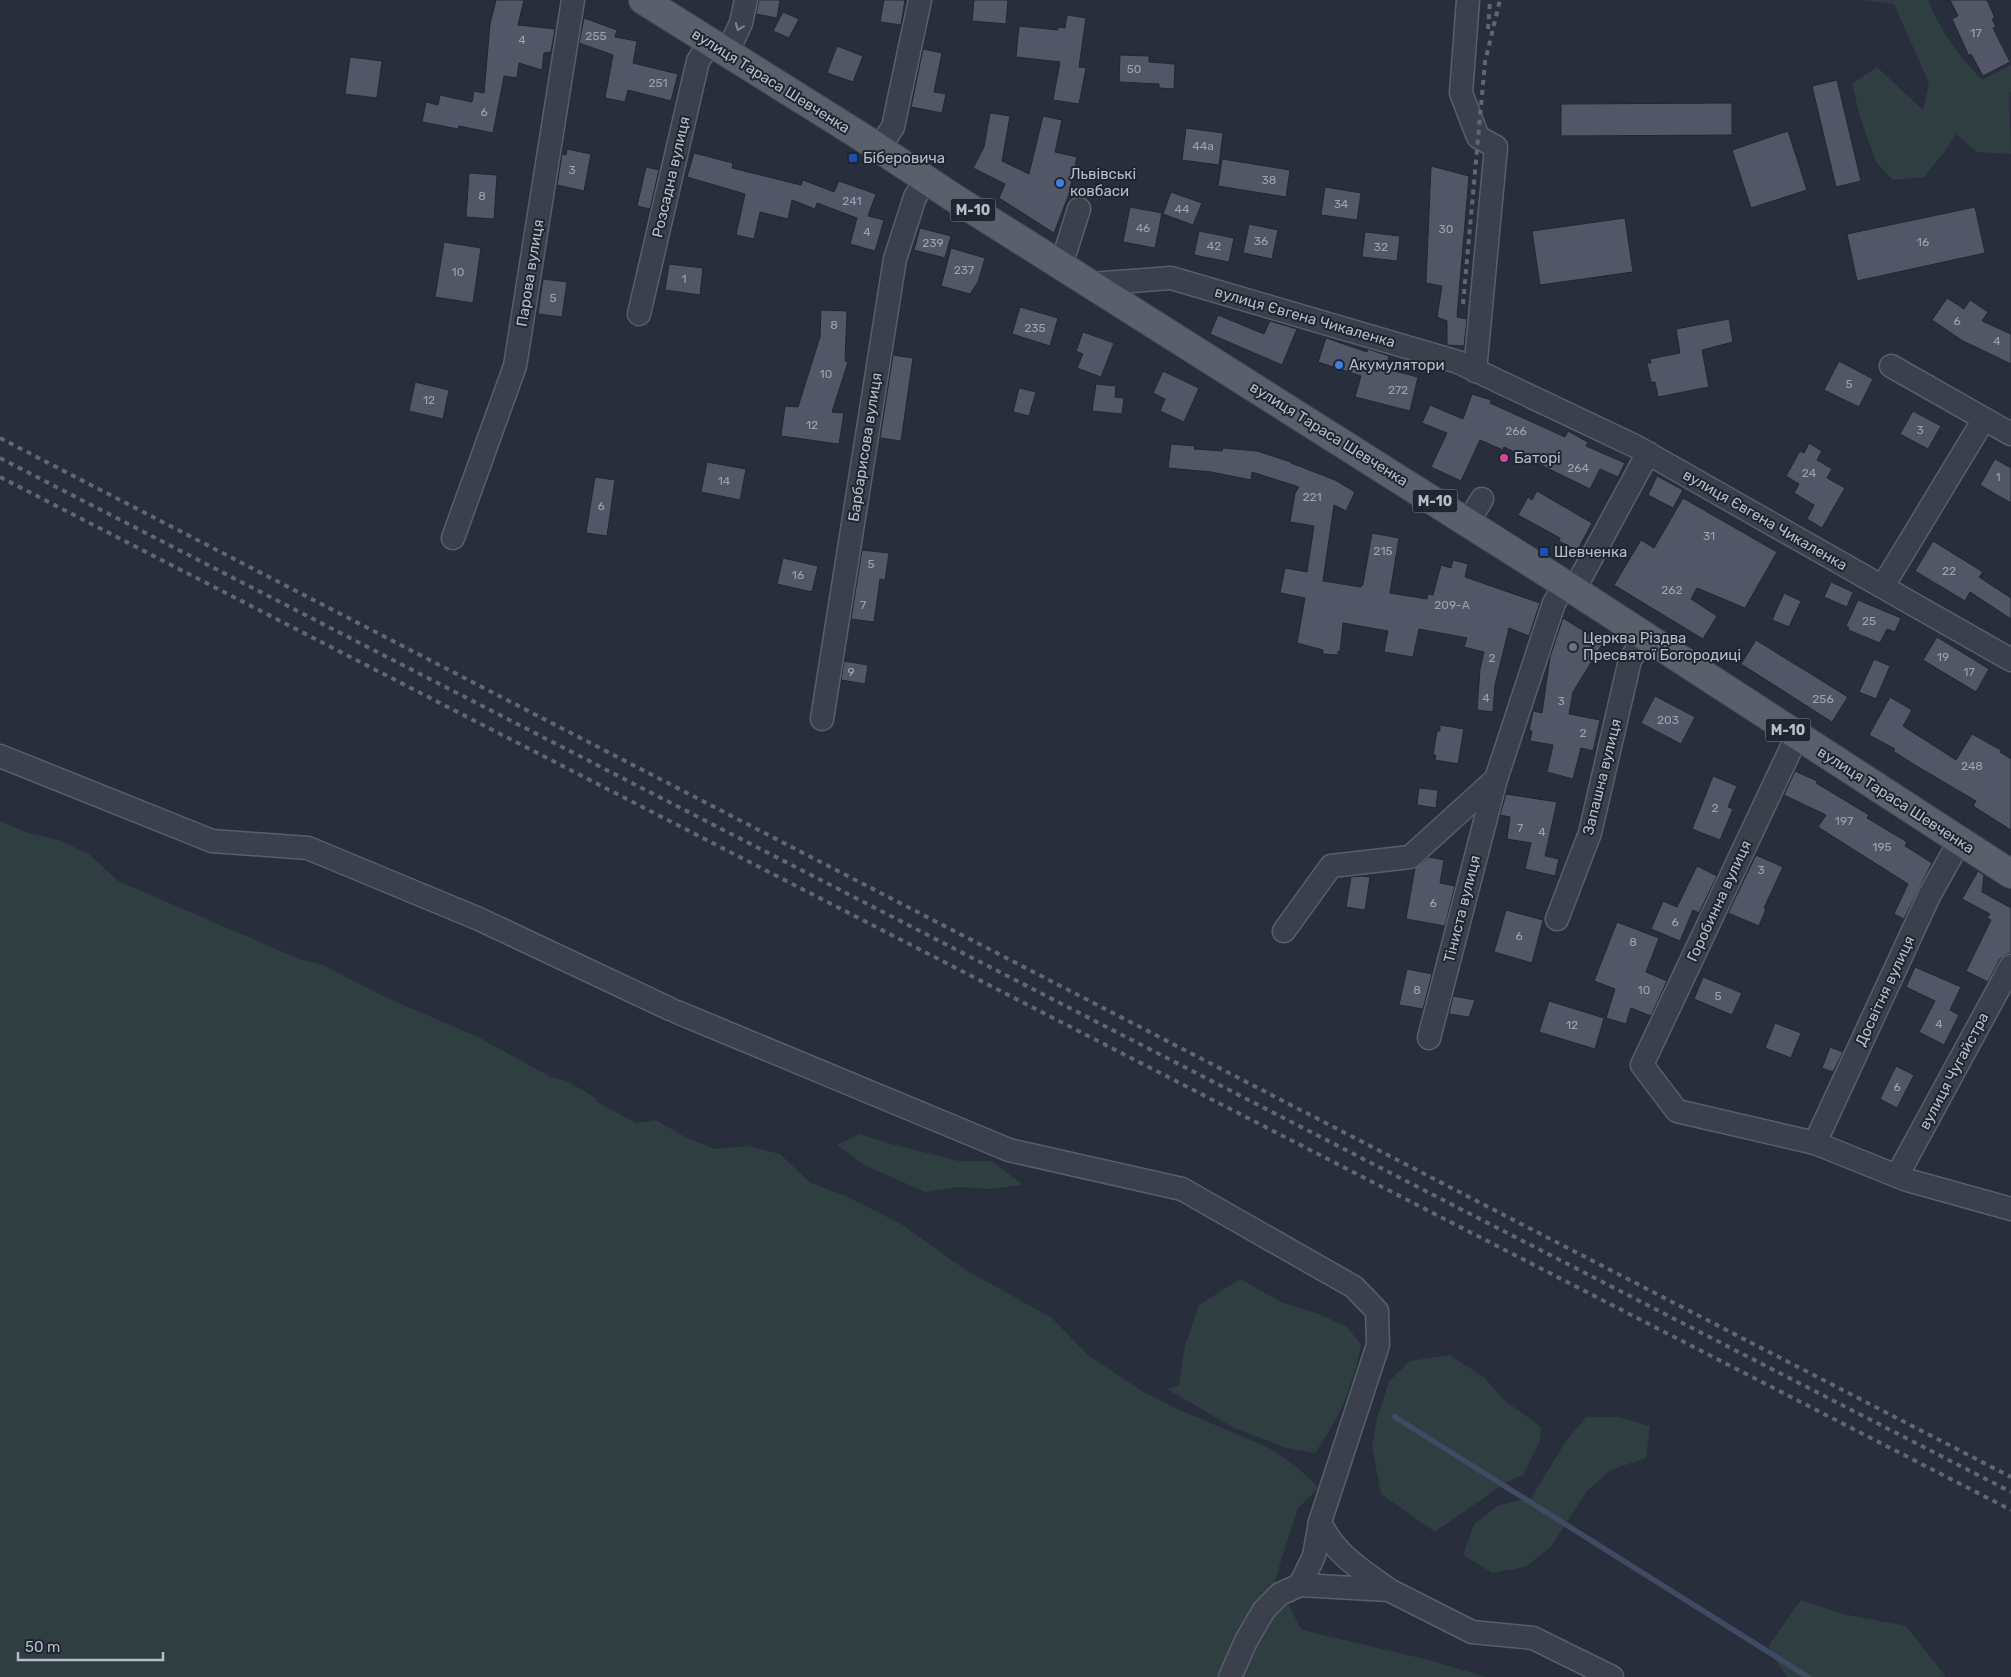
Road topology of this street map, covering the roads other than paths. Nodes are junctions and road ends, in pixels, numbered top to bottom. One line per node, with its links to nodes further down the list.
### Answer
1 (573, 0): 20 (street, Парова вулиця)
2 (643, 0): 6 (main road, вулиця Тараса Шевченка / М-10)
3 (746, 0): 6 (street, Розсадна вулиця, one-way to 6)
4 (920, 0): 7 (street)
5 (1468, 0): 14 (street)
6 (718, 48): 7 (main road, вулиця Тараса Шевченка / М-10); 12 (street, Розсадна вулиця)
7 (879, 148): 8 (main road, вулиця Тараса Шевченка / М-10)
8 (926, 179): 10 (main road, вулиця Тараса Шевченка / М-10); 25 (street, Барбарисова вулиця)
9 (1080, 209): 10 (street)
10 (1059, 263): 11 (main road, вулиця Тараса Шевченка / М-10)
11 (1091, 284): 14 (street, вулиця Євгена Чикаленка); 19 (main road, вулиця Тараса Шевченка / М-10)
12 (640, 314)
13 (1891, 366): 15 (street)
14 (1475, 371): 17 (street, вулиця Євгена Чикаленка)
15 (1984, 418): 16 (street); 21 (street)
16 (2011, 434)
17 (1648, 453): 21 (street, вулиця Євгена Чикаленка); 22 (street)
18 (1482, 499): 19 (street)
19 (1468, 522): 22 (main road, вулиця Тараса Шевченка / М-10)
20 (453, 538)
21 (1883, 586): 24 (street, вулиця Євгена Чикаленка)
22 (1570, 587): 23 (main road, вулиця Тараса Шевченка / М-10); 28 (street, Тіниста вулиця)
23 (1646, 636): 26 (main road, вулиця Тараса Шевченка / М-10); 31 (street, Запашна вулиця)
24 (2011, 660)
25 (822, 719)
26 (1797, 736): 29 (main road, вулиця Тараса Шевченка / М-10); 35 (street, Горобинна вулиця)
27 (0, 756): 38 (street)
28 (1496, 779): 32 (street, Тіниста вулиця); 34 (street, Тіниста вулиця)
29 (1959, 842): 30 (main road, вулиця Тараса Шевченка / М-10); 35 (street, Досвітня вулиця)
30 (2011, 874)
31 (1557, 919)
32 (1284, 931)
33 (2011, 966): 36 (street, вулиця Чугайстра)
34 (1429, 1038)
35 (1815, 1143): 36 (street)
36 (1898, 1176): 37 (street)
37 (2011, 1209)
38 (1320, 1522): 39 (street); 40 (street)
39 (1300, 1585): 40 (street); 41 (street)
40 (1390, 1590): 42 (street)
41 (1230, 1677)
42 (1612, 1677)

